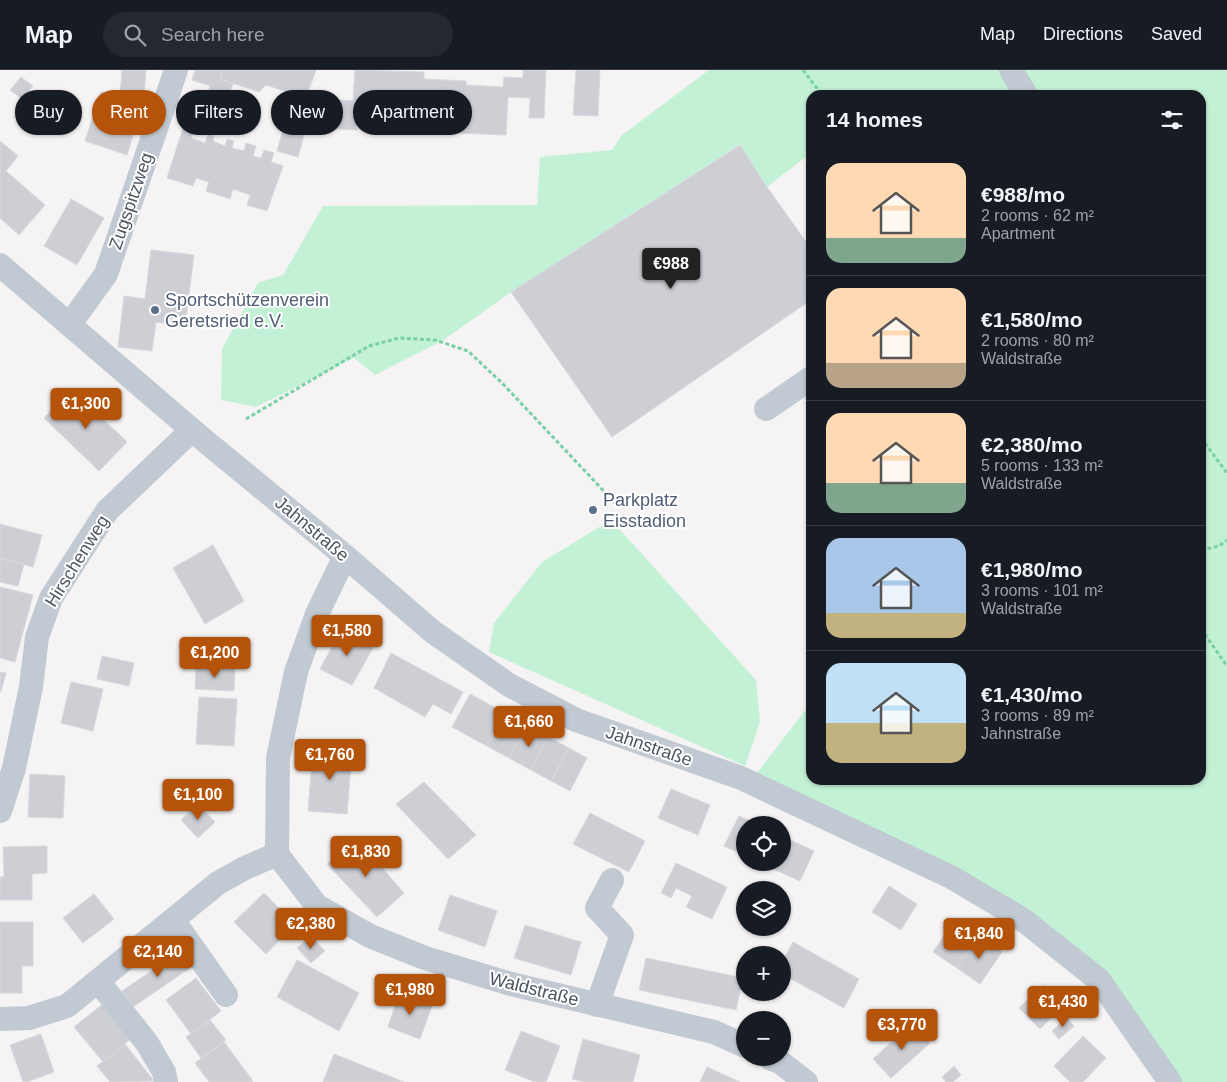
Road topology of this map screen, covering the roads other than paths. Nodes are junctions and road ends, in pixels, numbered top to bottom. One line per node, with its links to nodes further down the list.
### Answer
1 (176, 70): 5 (street, Zugspitzweg)
2 (1011, 70): 3 (street)
3 (1023, 90)
4 (0, 265): 5 (street, Jahnstraße)
5 (70, 324): 8 (street, Jahnstraße)
6 (806, 381): 7 (street)
7 (766, 408)
8 (192, 430): 9 (street, Jahnstraße); 10 (street, Hirschenweg)
9 (345, 556): 11 (street); 22 (street, Jahnstraße)
10 (0, 811)
11 (277, 854): 13 (street); 16 (street, Waldstraße)
12 (612, 880): 16 (street)
13 (173, 920): 14 (street); 15 (street)
14 (98, 981): 17 (street); 20 (street)
15 (226, 995)
16 (598, 1005): 18 (street, Waldstraße)
17 (0, 1019)
18 (736, 1042)
19 (785, 1066): 21 (street)
20 (166, 1082)
21 (806, 1082)
22 (1170, 1082)

